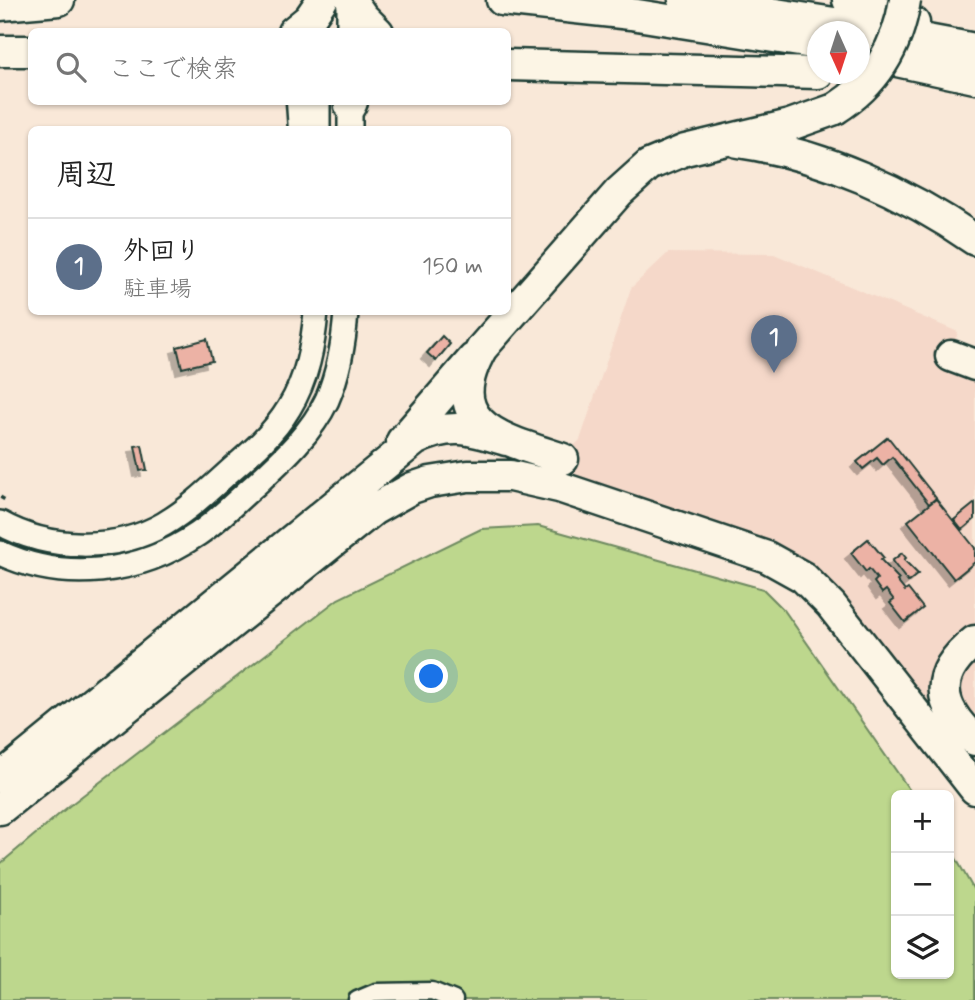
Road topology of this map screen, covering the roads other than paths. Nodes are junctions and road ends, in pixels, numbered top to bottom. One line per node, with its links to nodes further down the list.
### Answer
1 (59, 0): 7 (highway)
2 (350, 0): 11 (street); 12 (highway)
3 (502, 0): 13 (highway)
4 (684, 0): 14 (highway)
5 (848, 0): 14 (highway)
6 (905, 0): 26 (highway, bridge)
7 (0, 5)
8 (322, 10): 9 (highway); 10 (highway)
9 (298, 28)
10 (344, 28)
11 (349, 28)
12 (374, 28)
13 (807, 42)
14 (975, 48)
15 (0, 51): 16 (highway)
16 (28, 51)
17 (870, 55): 21 (highway)
18 (511, 65): 19 (highway)
19 (807, 73)
20 (870, 73): 21 (highway)
21 (975, 78)
22 (302, 105): 24 (highway)
23 (318, 105): 25 (street)
24 (304, 126)
25 (318, 126)
26 (713, 142): 27 (highway); 30 (highway)
27 (975, 240)
28 (316, 315): 34 (street)
29 (346, 315): 35 (street)
30 (482, 348): 31 (highway); 33 (highway)
31 (506, 440): 32 (highway); 33 (highway)
32 (563, 459)
33 (377, 471): 39 (highway)
34 (6, 513)
35 (0, 553)
36 (975, 641): 37 (highway)
37 (975, 740)
38 (975, 789): 39 (highway)
39 (3, 790)
40 (357, 1000): 41 (street)
41 (454, 1000)

